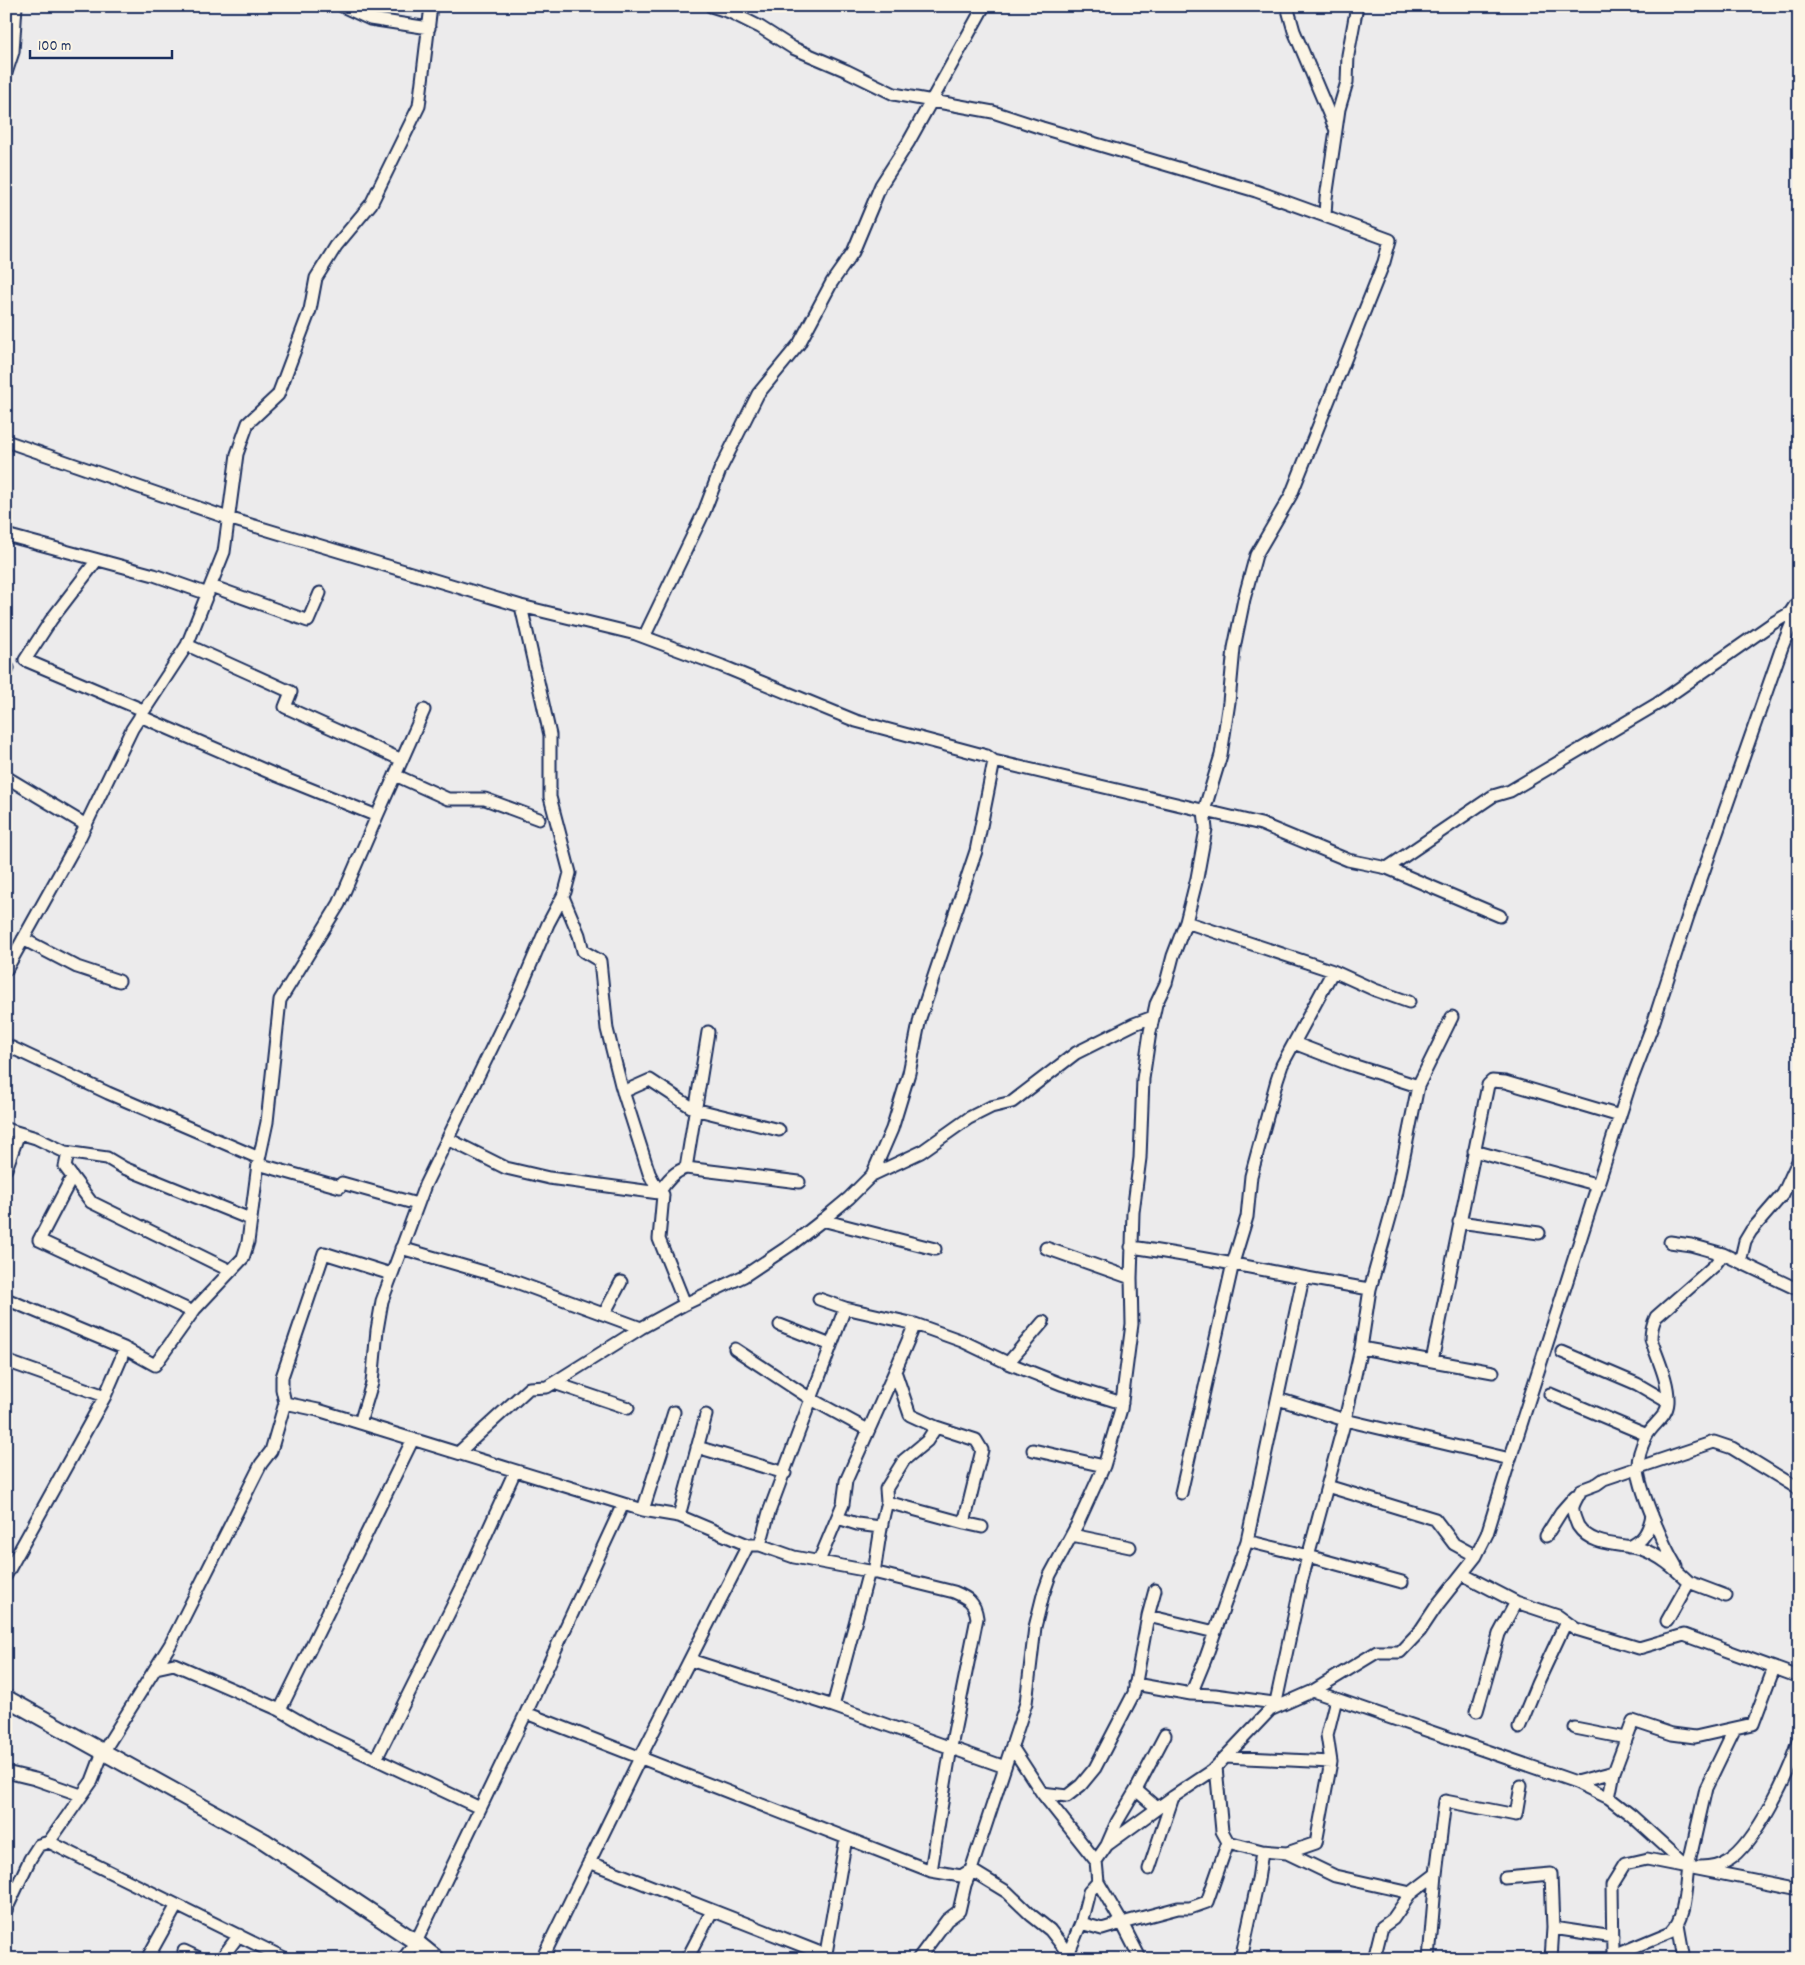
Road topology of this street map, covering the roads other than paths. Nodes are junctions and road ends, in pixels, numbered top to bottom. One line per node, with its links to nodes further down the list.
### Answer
1 (16, 6): 9 (street)
2 (342, 6): 8 (street)
3 (432, 6): 8 (street)
4 (711, 6): 10 (street)
5 (984, 6): 10 (street)
6 (1287, 6): 11 (street)
7 (1357, 6): 11 (street)
8 (429, 28): 14 (street)
9 (6, 73)
10 (931, 101): 12 (street); 22 (street)
11 (1336, 130): 12 (street)
12 (1325, 216): 32 (street)
13 (6, 441): 14 (street)
14 (228, 518): 17 (street); 20 (street)
15 (6, 535): 16 (street)
16 (97, 560): 17 (street); 27 (street)
17 (210, 590): 18 (street); 23 (street)
18 (320, 593)
19 (1799, 600): 36 (street)
20 (521, 606): 22 (street); 37 (street)
21 (1799, 606): 53 (street)
22 (644, 637): 29 (street)
23 (187, 645): 27 (street); 28 (street)
24 (6, 666): 25 (street)
25 (6, 674)
26 (424, 710): 28 (street)
27 (142, 713): 33 (street); 35 (street)
28 (402, 760): 30 (street)
29 (994, 761): 32 (street); 64 (street)
30 (396, 775): 33 (street); 34 (street)
31 (6, 778): 35 (street)
32 (1204, 811): 36 (street); 39 (street)
33 (377, 816): 60 (street)
34 (539, 819)
35 (86, 825): 40 (street)
36 (1387, 868): 38 (street)
37 (563, 897): 51 (street); 57 (street)
38 (1500, 916)
39 (1186, 922): 42 (street); 45 (street)
40 (23, 939): 41 (street); 43 (street)
41 (6, 970)
42 (1333, 971): 44 (street); 48 (street)
43 (119, 982)
44 (1409, 1002)
45 (1153, 1017): 64 (street); 75 (street)
46 (1452, 1017): 50 (street)
47 (708, 1032): 52 (street)
48 (1294, 1043): 50 (street); 81 (street)
49 (6, 1045): 60 (street)
50 (1418, 1086): 87 (street)
51 (623, 1092): 52 (street); 68 (street)
52 (696, 1109): 55 (street); 62 (street)
53 (1620, 1116): 58 (street); 67 (street)
54 (6, 1129): 56 (street)
55 (779, 1130)
56 (19, 1133): 59 (street); 63 (street)
57 (448, 1139): 68 (street); 69 (street)
58 (1474, 1151): 67 (street); 72 (street)
59 (68, 1153): 65 (street); 70 (street)
60 (259, 1161): 69 (street); 70 (street)
61 (1798, 1163): 80 (street)
62 (686, 1168): 66 (street); 68 (street)
63 (6, 1169)
64 (872, 1175): 71 (street)
65 (72, 1177): 82 (street); 93 (street)
66 (799, 1182)
67 (1599, 1185): 129 (street)
68 (659, 1193): 91 (street)
69 (417, 1204): 76 (street)
70 (250, 1219): 82 (street)
71 (822, 1220): 77 (street); 91 (street)
72 (1459, 1222): 73 (street); 104 (street)
73 (1539, 1233)
74 (1670, 1242): 79 (street)
75 (1131, 1247): 81 (street); 84 (street)
76 (401, 1248): 83 (street); 94 (street)
77 (935, 1248)
78 (1046, 1248): 84 (street)
79 (1723, 1254): 80 (street); 114 (street)
80 (1740, 1262): 88 (street)
81 (1232, 1263): 85 (street); 137 (street)
82 (231, 1270): 93 (street)
83 (391, 1274): 115 (street); 121 (street)
84 (1131, 1278): 116 (street)
85 (1304, 1278): 87 (street); 112 (street)
86 (621, 1282): 94 (street)
87 (1370, 1289): 101 (street)
88 (1799, 1290)
89 (6, 1299): 100 (street)
90 (819, 1299): 92 (street)
91 (685, 1304): 98 (street)
92 (845, 1308): 97 (street); 99 (street)
93 (193, 1312): 100 (street)
94 (604, 1314): 98 (street)
95 (1043, 1322): 106 (street)
96 (780, 1324): 99 (street)
97 (915, 1324): 106 (street); 107 (street)
98 (641, 1328): 109 (street)
99 (831, 1345): 113 (street)
100 (124, 1348): 111 (street)
101 (1361, 1348): 104 (street); 120 (street)
102 (735, 1349): 113 (street)
103 (1562, 1352): 114 (street)
104 (1432, 1361): 108 (street)
105 (6, 1362): 111 (street)
106 (1008, 1363): 116 (street)
107 (895, 1371): 122 (street); 123 (street)
108 (1493, 1372)
109 (554, 1383): 117 (street); 128 (street)
110 (1550, 1394): 124 (street)
111 (105, 1396): 160 (street)
112 (1278, 1399): 120 (street); 149 (street)
113 (811, 1400): 123 (street); 133 (street)
114 (1668, 1402): 124 (street)
115 (285, 1403): 121 (street); 171 (street)
116 (1122, 1403): 130 (street)
117 (628, 1408)
118 (674, 1412): 140 (street)
119 (706, 1415): 126 (street)
120 (1345, 1420): 129 (street); 134 (street)
121 (360, 1423): 125 (street)
122 (936, 1427): 138 (street); 144 (street)
123 (868, 1430): 143 (street)
124 (1647, 1435): 131 (street)
125 (412, 1439): 128 (street); 181 (street)
126 (697, 1447): 133 (street); 142 (street)
127 (1033, 1450): 130 (street)
128 (458, 1453): 132 (street)
129 (1510, 1459): 155 (street)
130 (1104, 1466): 147 (street)
131 (1637, 1468): 135 (street); 136 (street); 141 (street)
132 (515, 1471): 139 (street); 195 (street)
133 (785, 1473): 151 (street)
134 (1327, 1486): 154 (street); 155 (street)
135 (1799, 1489)
136 (1581, 1490): 148 (street); 153 (street)
137 (1181, 1493)
138 (887, 1502): 144 (street); 145 (street)
139 (623, 1504): 140 (street); 183 (street)
140 (643, 1510): 142 (street)
141 (1652, 1515): 153 (street); 158 (street)
142 (678, 1516): 150 (street)
143 (838, 1518): 145 (street); 156 (street)
144 (964, 1524): 146 (street)
145 (880, 1527): 157 (street)
146 (982, 1527)
147 (1072, 1535): 152 (street); 191 (street)
148 (1546, 1536)
149 (1247, 1541): 154 (street); 169 (street)
150 (748, 1545): 151 (street); 170 (street)
151 (760, 1545): 156 (street)
152 (1130, 1547)
153 (1629, 1548): 158 (street)
154 (1308, 1556): 161 (street); 178 (street)
155 (1476, 1556): 159 (street)
156 (819, 1562): 157 (street)
157 (872, 1572): 180 (street); 190 (street)
158 (1680, 1573): 162 (street)
159 (1462, 1574): 165 (street); 175 (street)
160 (6, 1575)
161 (1402, 1582)
162 (1689, 1582): 164 (street); 167 (street)
163 (1155, 1590): 166 (street)
164 (1726, 1596)
165 (1516, 1602): 168 (street); 182 (street)
166 (1148, 1616): 169 (street); 174 (street)
167 (1667, 1621)
168 (1566, 1622): 172 (street); 184 (street)
169 (1215, 1632): 176 (street)
170 (690, 1660): 180 (street); 194 (street)
171 (156, 1668): 181 (street); 192 (street)
172 (1774, 1668): 173 (street); 186 (street)
173 (1799, 1677)
174 (1135, 1684): 176 (street); 204 (street)
175 (1313, 1690): 177 (street); 178 (street)
176 (1191, 1694): 178 (street)
177 (1336, 1699): 196 (street); 201 (street)
178 (1279, 1703): 193 (street)
179 (8, 1704): 192 (street)
180 (833, 1706): 190 (street)
181 (280, 1710): 195 (street)
182 (1477, 1711)
183 (526, 1713): 194 (street); 208 (street)
184 (1519, 1728)
185 (1575, 1728): 188 (street)
186 (1734, 1728): 188 (street); 218 (street)
187 (1165, 1735): 203 (street)
188 (1626, 1738): 200 (street)
189 (1799, 1741): 218 (street)
190 (951, 1747): 197 (street); 221 (street)
191 (1012, 1747): 197 (street); 204 (street)
192 (103, 1752): 205 (street); 236 (street)
193 (1226, 1757): 196 (street); 198 (street)
194 (640, 1758): 210 (street); 217 (street)
195 (376, 1759): 208 (street)
196 (1331, 1762): 215 (street)
197 (1005, 1767): 220 (street)
198 (1216, 1767): 206 (street); 212 (street)
199 (6, 1772): 205 (street)
200 (1614, 1772): 201 (street); 207 (street)
201 (1576, 1782): 207 (street)
202 (1521, 1786): 222 (street)
203 (1136, 1790): 209 (street); 213 (street)
204 (1042, 1792): 216 (street)
205 (81, 1795): 211 (street)
206 (1173, 1797): 209 (street); 219 (street)
207 (1610, 1798): 218 (street)
208 (480, 1808): 236 (street)
209 (1157, 1808): 213 (street)
210 (846, 1838): 221 (street); 239 (street)
211 (49, 1842): 227 (street); 228 (street)
212 (1228, 1842): 214 (street); 231 (street)
213 (1108, 1845): 216 (street)
214 (1262, 1851): 215 (street); 252 (street)
215 (1287, 1853): 226 (street)
216 (1096, 1861): 224 (street)
217 (589, 1862): 229 (street); 248 (street)
218 (1688, 1867): 225 (street); 232 (street); 235 (street)
219 (1148, 1869)
220 (971, 1870): 221 (street); 240 (street); 250 (street)
221 (931, 1871)
222 (1436, 1874): 226 (street); 254 (street)
223 (1505, 1878): 233 (street)
224 (1098, 1882): 230 (street); 231 (street)
225 (1799, 1889)
226 (1411, 1893): 253 (street)
227 (177, 1905): 234 (street); 242 (street)
228 (6, 1910)
229 (712, 1911): 239 (street); 249 (street)
230 (1081, 1923): 231 (street); 240 (street)
231 (1122, 1923): 251 (street)
232 (1678, 1925): 241 (street); 256 (street)
233 (1553, 1928): 235 (street); 255 (street)
234 (239, 1935): 238 (street); 244 (street)
235 (1613, 1936): 241 (street)
236 (416, 1942): 246 (street); 247 (street)
237 (184, 1951): 243 (street)
238 (274, 1956): 245 (street)
239 (826, 1957)
240 (1070, 1957)
241 (1613, 1957)
242 (147, 1959)
243 (201, 1959)
244 (221, 1959)
245 (286, 1959)
246 (403, 1959)
247 (437, 1959)
248 (542, 1959)
249 (687, 1959)
250 (918, 1959)
251 (1138, 1959)
252 (1241, 1959)
253 (1374, 1959)
254 (1429, 1959)
255 (1551, 1959)
256 (1684, 1959)

